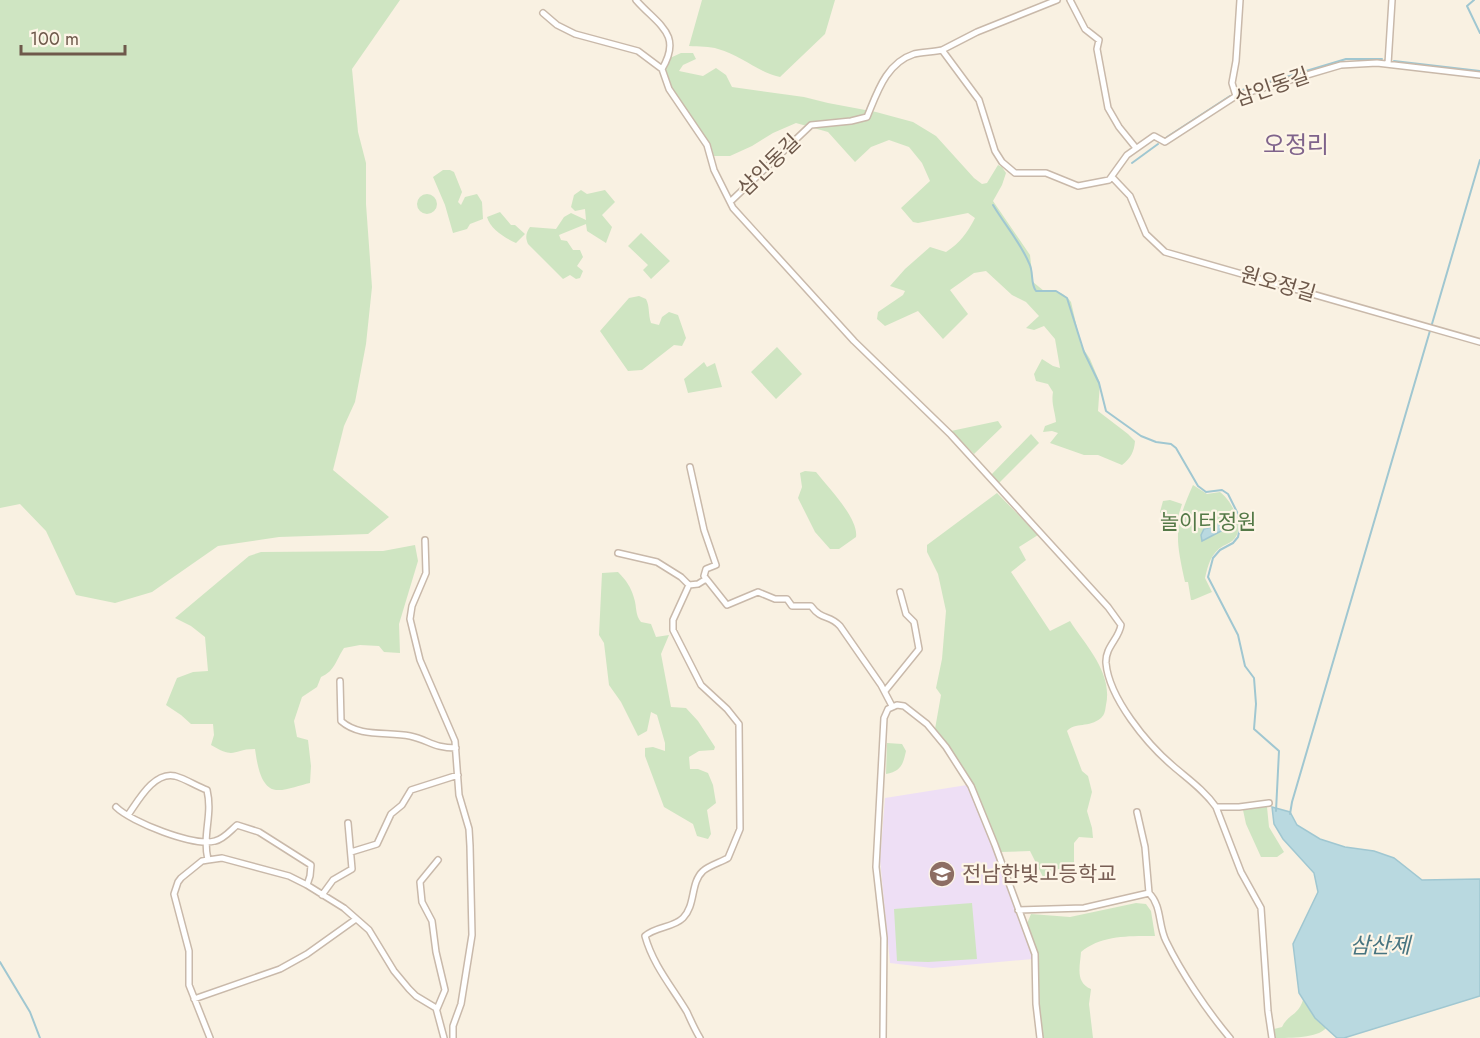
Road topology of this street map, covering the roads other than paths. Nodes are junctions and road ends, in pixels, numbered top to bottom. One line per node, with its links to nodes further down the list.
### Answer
1 (636, 0): 9 (street)
2 (1057, 0): 7 (street)
3 (1070, 0): 12 (street)
4 (1240, 0): 11 (street)
5 (1392, 0): 8 (street)
6 (543, 13): 9 (street, 삼인동길)
7 (942, 50): 13 (street); 14 (street, 삼인동길)
8 (1388, 64): 10 (street, 삼인동길); 11 (street, 삼인동길)
9 (662, 69): 14 (street, 삼인동길)
10 (1480, 75)
11 (1236, 96): 12 (street, 삼인동길)
12 (1136, 148): 13 (street)
13 (1112, 177): 15 (street, 원오정길)
14 (730, 202): 29 (street)
15 (1480, 342)
16 (690, 467): 19 (street)
17 (425, 540): 25 (street)
18 (618, 553): 20 (street)
19 (706, 579): 20 (street); 23 (street)
20 (688, 585): 47 (street)
21 (900, 592): 23 (street)
22 (340, 681): 25 (street)
23 (885, 691): 24 (street)
24 (892, 706): 40 (street); 48 (street)
25 (456, 748): 26 (street)
26 (458, 775): 34 (street); 46 (street)
27 (1269, 803): 29 (street)
28 (116, 807): 31 (street)
29 (1216, 807): 51 (street)
30 (1137, 812): 38 (street)
31 (128, 815): 33 (street); 33 (street)
32 (348, 823): 34 (street)
33 (204, 843): 35 (street); 37 (street)
34 (351, 852): 39 (street)
35 (208, 860): 37 (street); 42 (street)
36 (438, 860): 43 (street)
37 (306, 885): 39 (street)
38 (1149, 893): 40 (street); 50 (street)
39 (322, 895): 41 (street)
40 (1018, 910): 49 (street)
41 (356, 919): 42 (street); 43 (street)
42 (194, 999): 44 (street)
43 (437, 1009): 45 (street)
44 (210, 1038)
45 (444, 1038)
46 (453, 1038)
47 (700, 1038)
48 (883, 1038)
49 (1040, 1038)
50 (1230, 1038)
51 (1272, 1038)

